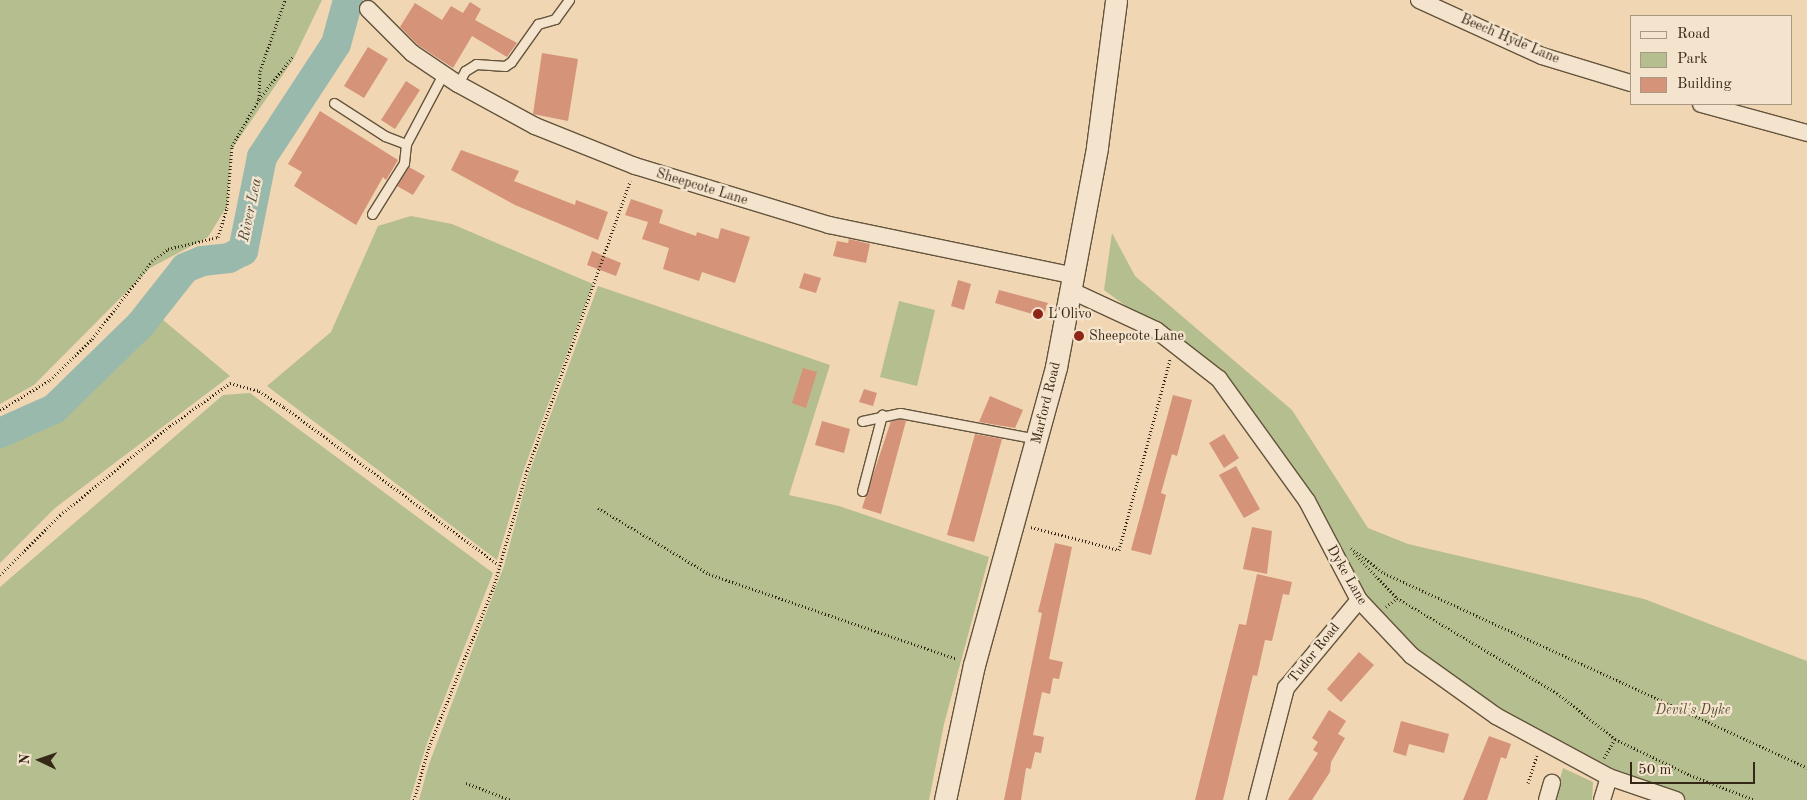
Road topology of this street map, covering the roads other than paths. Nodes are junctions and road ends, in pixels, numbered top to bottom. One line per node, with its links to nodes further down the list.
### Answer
1 (569, 0): 7 (lane)
2 (1116, 0): 13 (street, Marford Road)
3 (1419, 0): 6 (street, Beech Hyde Lane)
4 (368, 9): 5 (street, Sheepcote Lane)
5 (443, 74): 7 (street, Sheepcote Lane); 11 (lane)
6 (1630, 83)
7 (458, 84): 13 (street, Sheepcote Lane)
8 (334, 103): 11 (lane)
9 (1705, 105): 10 (street)
10 (1807, 133)
11 (406, 144): 12 (lane)
12 (372, 214)
13 (1074, 284): 16 (street, Marford Road); 18 (street, Dyke Lane)
14 (882, 415): 15 (lane); 16 (lane); 17 (lane)
15 (862, 421)
16 (1038, 439): 21 (street, Marford Road)
17 (862, 491)
18 (1360, 600): 19 (street, Dyke Lane); 22 (street, Tudor Road)
19 (1609, 778): 24 (street); 25 (street, Dyke Lane)
20 (1552, 784): 23 (street)
21 (945, 800)
22 (1257, 800)
23 (1547, 800)
24 (1602, 800)
25 (1676, 800)

